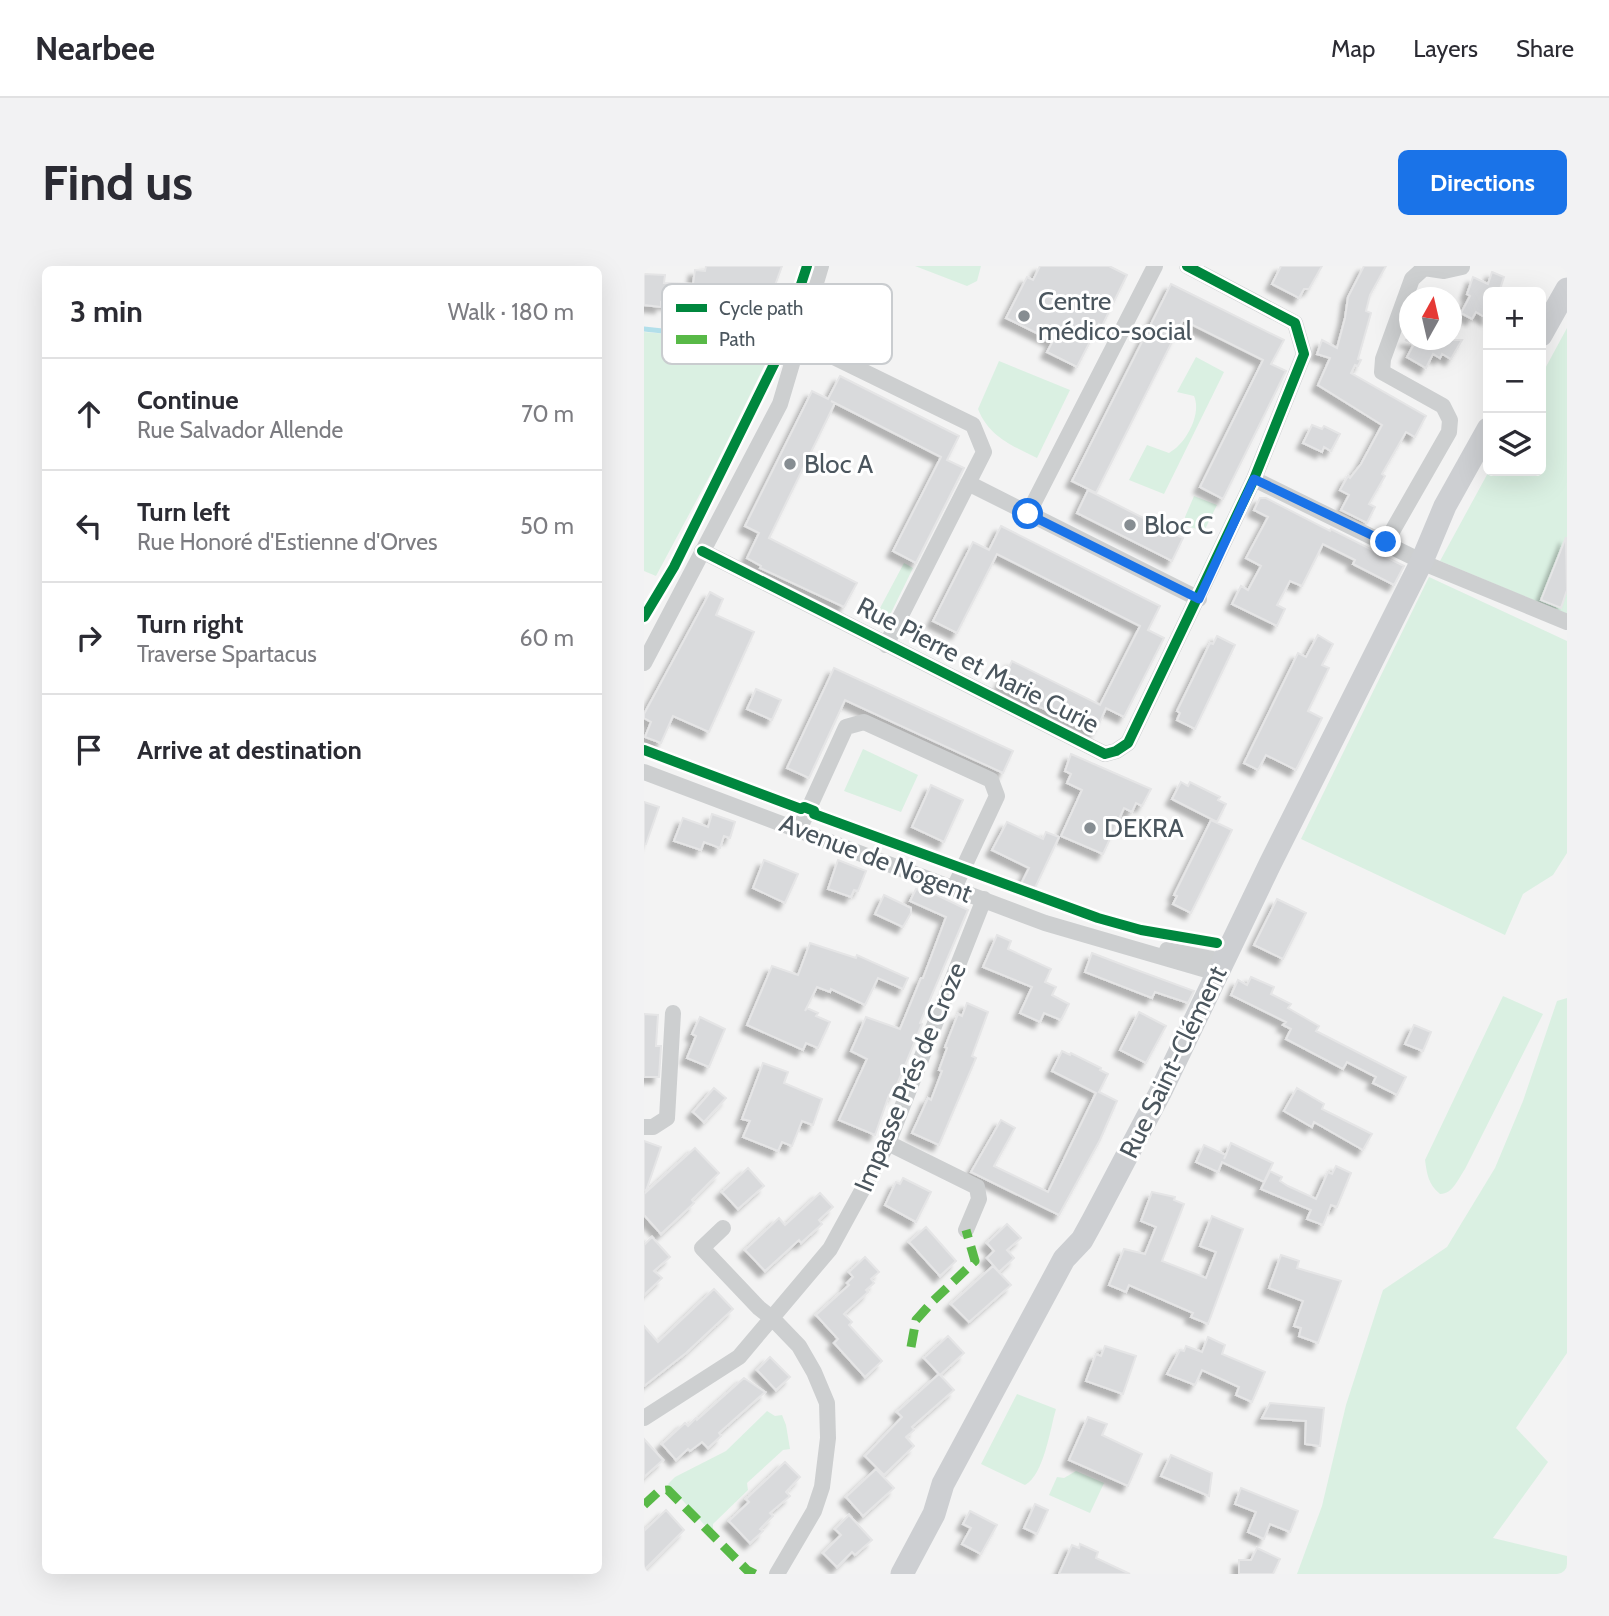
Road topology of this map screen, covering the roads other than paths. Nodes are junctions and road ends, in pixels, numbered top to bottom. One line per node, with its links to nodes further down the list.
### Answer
1 (821, 266): 5 (street)
2 (1155, 266): 13 (street)
3 (1187, 266): 11 (street)
4 (1462, 267): 14 (street)
5 (816, 284)
6 (1567, 289): 7 (main road)
7 (1546, 326)
8 (792, 364): 15 (street)
9 (848, 364): 12 (street)
10 (1483, 438): 16 (main road, Rue Saint-Clément)
11 (1254, 479): 14 (street); 17 (street)
12 (968, 483): 13 (street); 19 (street)
13 (1028, 514): 17 (street)
14 (1386, 542): 16 (street)
15 (702, 551): 19 (street, Rue Pierre et Marie Curie); 20 (street)
16 (1422, 561): 18 (street); 25 (main road, Rue Saint-Clément)
17 (1199, 599): 19 (street, Rue Pierre et Marie Curie)
18 (1567, 622)
19 (886, 645)
20 (644, 663)
21 (644, 772): 22 (street, Avenue de Nogent)
22 (799, 830): 23 (street, Avenue de Nogent); 23 (street)
23 (954, 888): 24 (street, Avenue de Nogent)
24 (984, 899): 25 (street, Avenue de Nogent); 28 (street, Impasse Prés de Croze)
25 (1220, 967): 34 (main road, Rue Saint-Clément)
26 (673, 1013): 27 (street)
27 (644, 1127)
28 (888, 1143): 30 (street); 31 (street, Impasse Prés de Croze)
29 (723, 1228): 31 (street)
30 (966, 1230)
31 (773, 1319): 32 (street, Impasse Prés de Croze); 33 (street)
32 (644, 1418)
33 (777, 1574)
34 (902, 1574)

